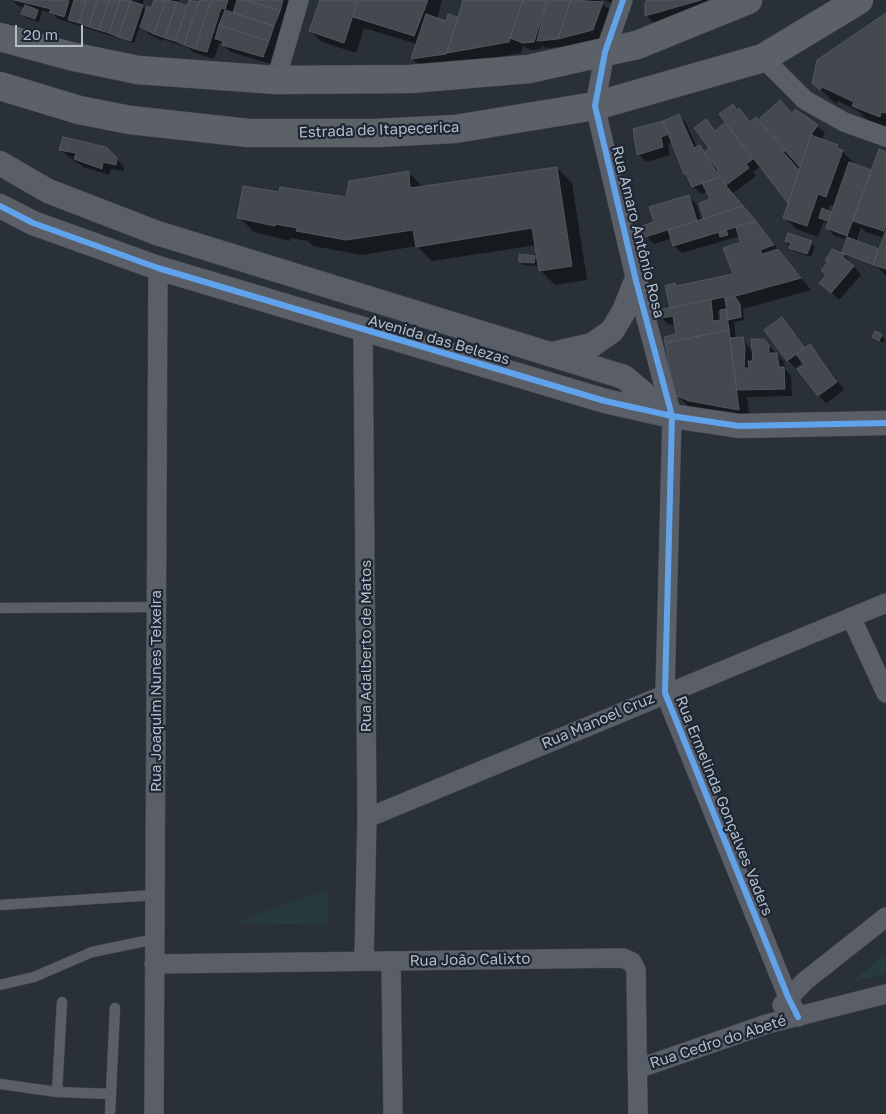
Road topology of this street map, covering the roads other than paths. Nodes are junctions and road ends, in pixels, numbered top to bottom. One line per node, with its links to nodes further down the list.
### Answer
1 (299, 0): 8 (street)
2 (623, 0): 6 (street, Rua Amaro Antônio Rosa)
3 (748, 0): 6 (main road)
4 (859, 0): 7 (main road, Estrada de Itapecerica)
5 (0, 37): 8 (main road)
6 (605, 52): 8 (main road); 10 (street, Rua Amaro Antônio Rosa)
7 (763, 58): 10 (main road, Estrada de Itapecerica); 11 (street)
8 (276, 80)
9 (0, 86): 10 (main road, Estrada de Itapecerica)
10 (595, 106): 15 (street, Rua Amaro Antônio Rosa)
11 (886, 138)
12 (0, 163): 17 (street, Avenida das Belezas)
13 (0, 206): 14 (street, Avenida das Belezas)
14 (158, 268): 16 (street, Avenida das Belezas); 23 (street, Rua Joaquim Nunes Teixeira)
15 (636, 281): 17 (street); 20 (street, Rua Amaro Antônio Rosa)
16 (363, 330): 19 (street, Avenida das Belezas); 28 (street, Rua Adalberto de Matos)
17 (551, 354): 18 (street, Avenida das Belezas)
18 (624, 377): 19 (street); 20 (street, Avenida das Belezas)
19 (605, 401): 20 (street, Avenida das Belezas)
20 (672, 416): 21 (street, Avenida das Belezas); 26 (street, Rua Ermelinda Gonçalves Vaders)
21 (886, 423)
22 (886, 602): 25 (street, Rua Manoel Cruz)
23 (157, 607): 24 (lane); 29 (street, Rua Joaquim Nunes Teixeira)
24 (0, 608)
25 (851, 617): 26 (street, Rua Manoel Cruz); 27 (street)
26 (665, 693): 28 (street, Rua Manoel Cruz); 38 (street, Rua Ermelinda Gonçalves Vaders)
27 (886, 693)
28 (367, 818): 33 (street, Rua Adalberto de Matos)
29 (155, 895): 30 (lane); 32 (street, Rua Joaquim Nunes Teixeira)
30 (0, 905)
31 (886, 917): 38 (street)
32 (155, 939): 35 (street, Rua Joaquim Nunes Teixeira); 36 (lane)
33 (364, 961): 34 (street, Rua João Calixto); 35 (street, Rua João Calixto)
34 (391, 961): 43 (street, Rua João Calixto); 49 (street)
35 (154, 964): 48 (street, Rua Joaquim Nunes Teixeira)
36 (0, 985)
37 (886, 994): 41 (street, Rua Cedro do Abeté)
38 (788, 997): 41 (street, Rua Ermelinda Gonçalves Vaders); 42 (street)
39 (62, 1002): 45 (lane)
40 (115, 1008): 46 (lane)
41 (798, 1017): 42 (street, Rua Cedro do Abeté)
42 (768, 1024): 43 (street, Rua Cedro do Abeté)
43 (637, 1069): 50 (street, Rua João Calixto)
44 (0, 1084): 45 (lane)
45 (57, 1092): 46 (lane)
46 (111, 1094): 47 (lane)
47 (110, 1114)
48 (154, 1114)
49 (393, 1114)
50 (638, 1114)

